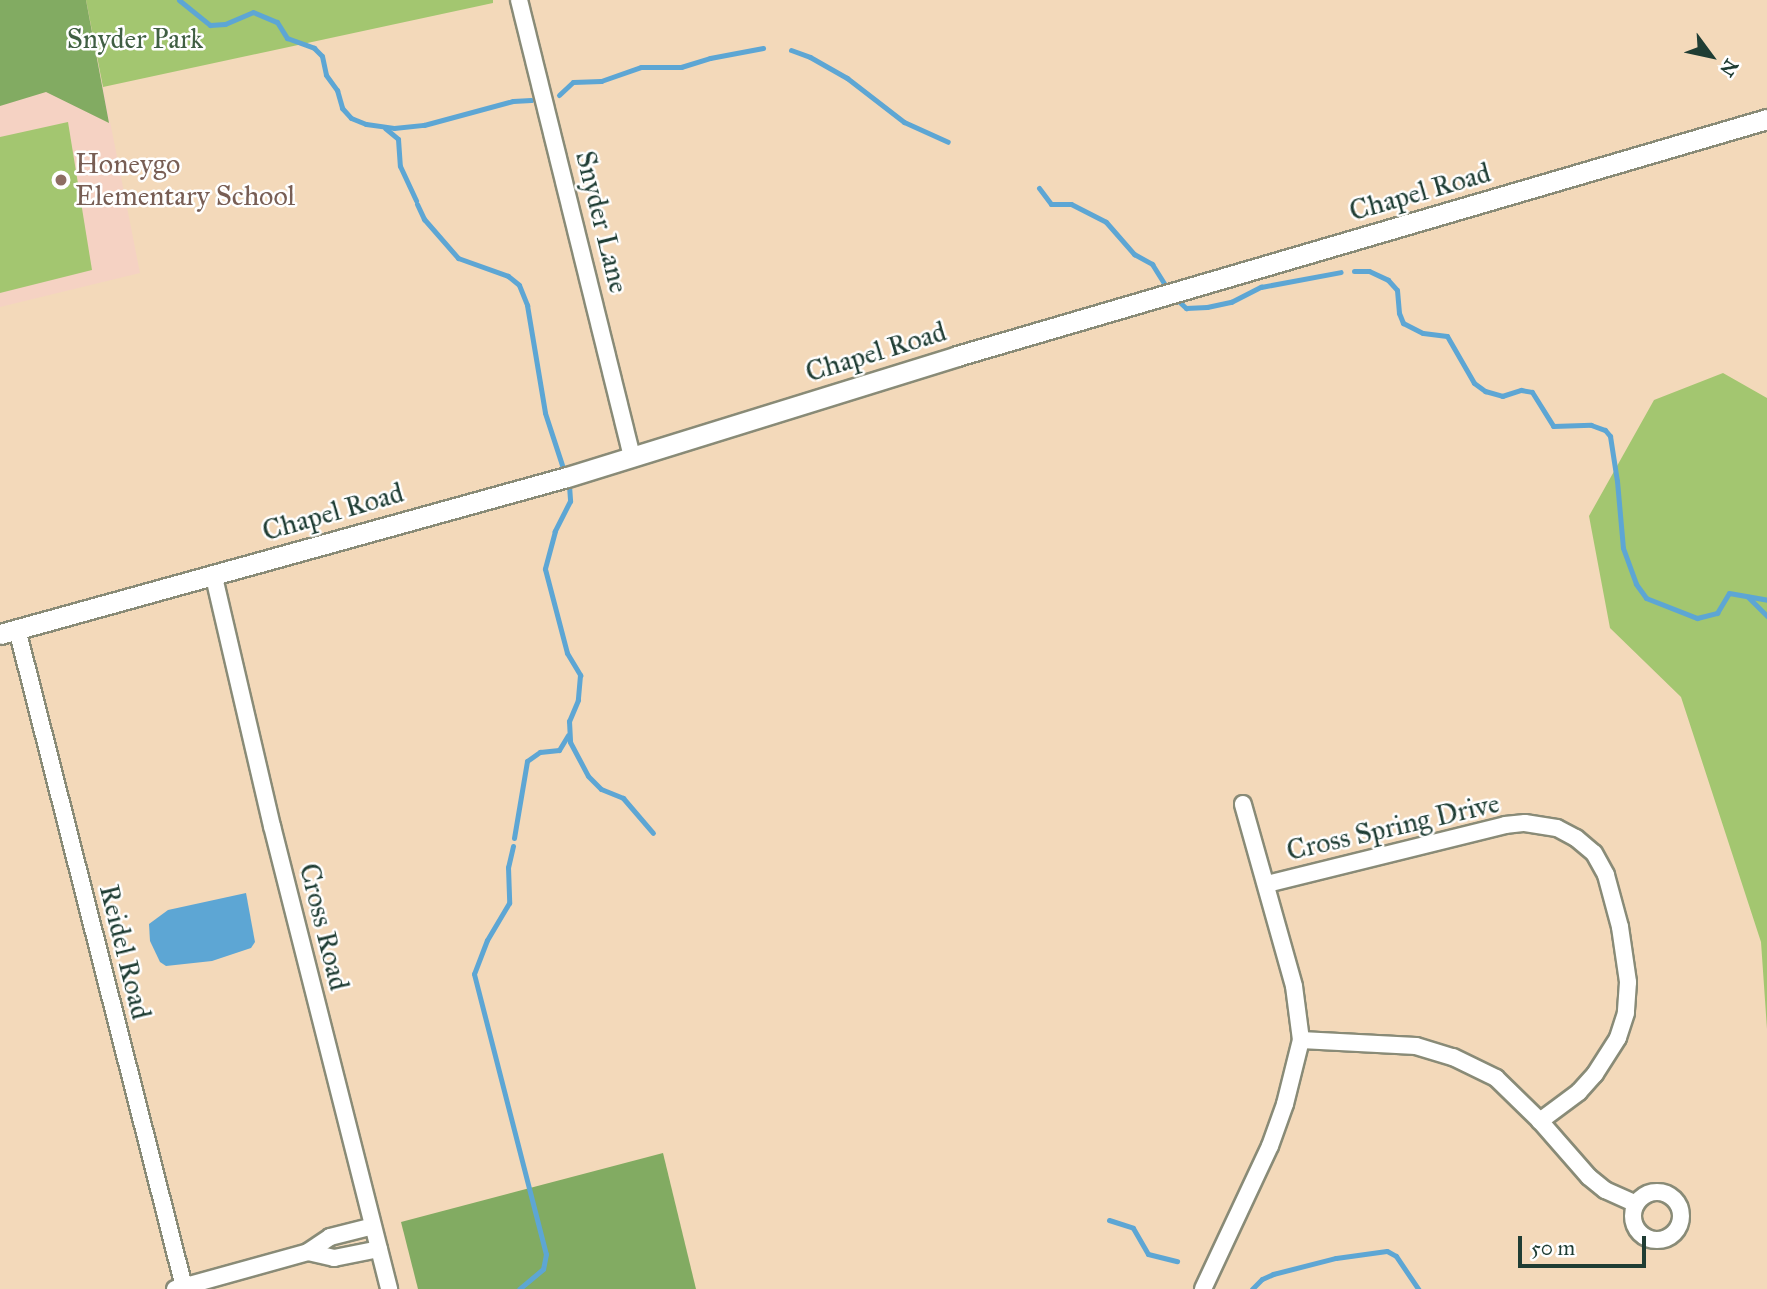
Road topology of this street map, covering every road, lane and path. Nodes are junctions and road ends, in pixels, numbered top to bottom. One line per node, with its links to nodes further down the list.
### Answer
1 (519, 0): 3 (street, Snyder Lane)
2 (1767, 119): 3 (street, Chapel Road)
3 (632, 457): 4 (street, Chapel Road)
4 (214, 577): 5 (street, Chapel Road); 11 (street, Cross Road)
5 (8, 632): 14 (street, Reidel Road)
6 (1242, 804): 7 (street)
7 (1267, 884): 8 (street); 9 (street, Cross Spring Drive)
8 (1301, 1040): 9 (street); 16 (street)
9 (1540, 1121): 10 (street)
10 (1636, 1204)
11 (373, 1226): 12 (street, Cross Road); 13 (street)
12 (379, 1249): 13 (street); 15 (street, Cross Road)
13 (308, 1252): 14 (street)
14 (179, 1288)
15 (389, 1289)
16 (1203, 1289)

